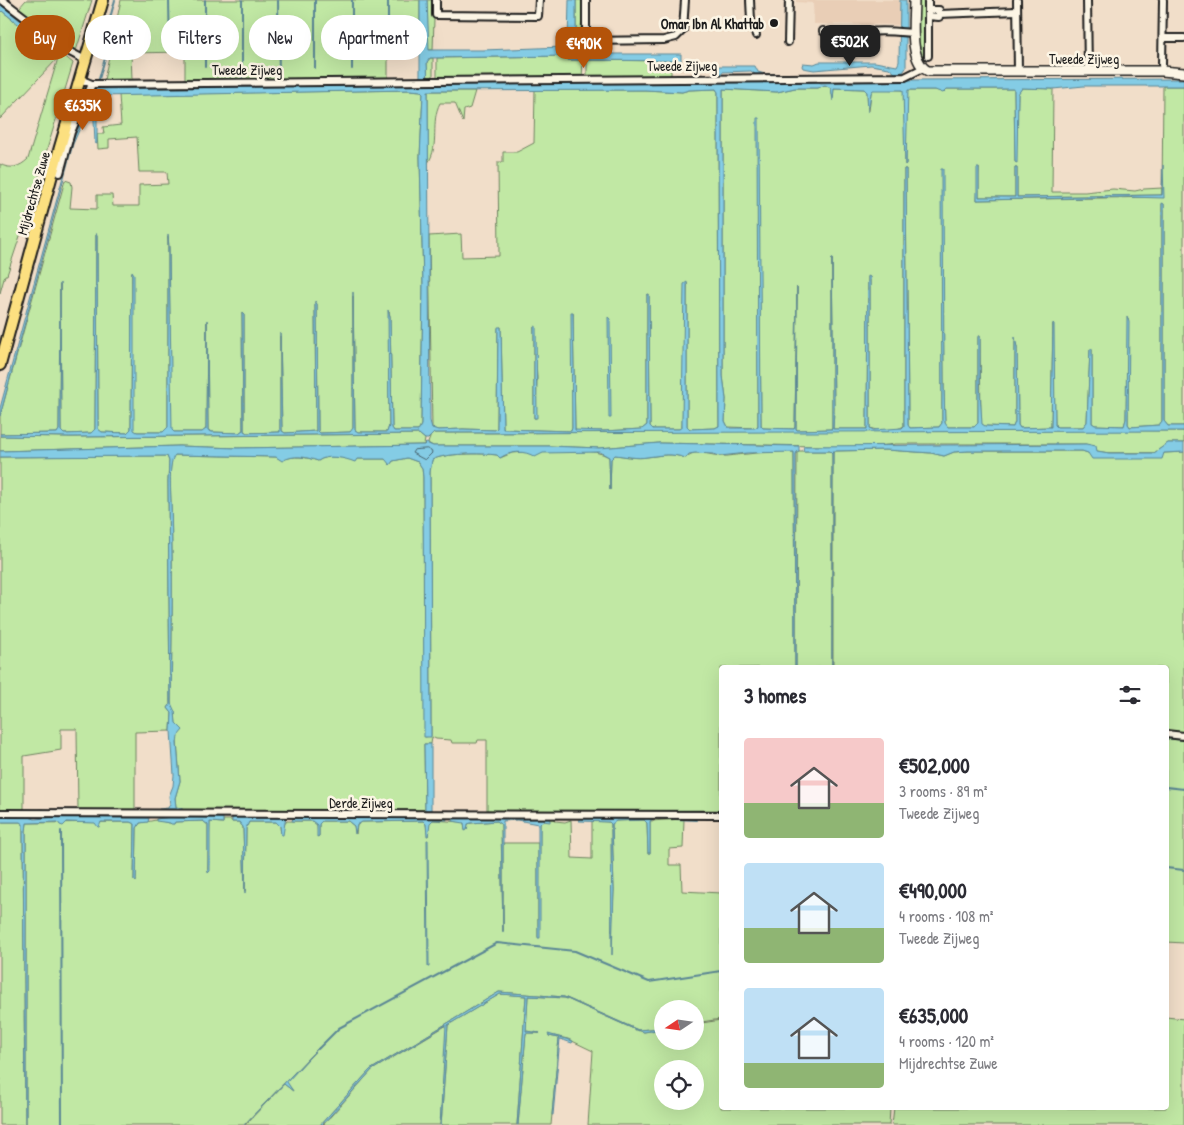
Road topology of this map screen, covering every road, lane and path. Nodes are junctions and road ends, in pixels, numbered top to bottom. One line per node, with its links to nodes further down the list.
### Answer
1 (2, 0): 24 (street)
2 (103, 0): 16 (main road, Mijdrechtse Zuwe)
3 (436, 0): 4 (street)
4 (539, 0)
5 (586, 0): 6 (street)
6 (686, 0)
7 (750, 0): 19 (street)
8 (789, 0): 22 (street)
9 (914, 0): 18 (street)
10 (928, 0): 15 (street)
11 (1017, 0): 14 (street)
12 (1087, 0): 28 (street)
13 (1163, 0): 20 (street)
14 (1017, 11): 15 (street); 27 (street)
15 (928, 13): 23 (street)
16 (98, 15)
17 (823, 31): 18 (street)
18 (907, 33): 25 (street)
19 (756, 35)
20 (1163, 38): 21 (street); 26 (street)
21 (1184, 38)
22 (788, 42)
23 (928, 56)
24 (85, 60): 30 (main road, Mijdrechtse Zuwe)
25 (923, 68): 27 (street, Tweede Zijweg); 31 (street, Tweede Zijweg)
26 (1162, 68): 28 (street, Tweede Zijweg); 29 (street, Tweede Zijweg)
27 (1018, 72): 28 (street, Tweede Zijweg)
28 (1088, 72)
29 (1184, 73)
30 (80, 79): 31 (street, Tweede Zijweg); 33 (main road, Mijdrechtse Zuwe)
31 (92, 84): 32 (street, Mijdrechtse Zuwe)
32 (60, 173)
33 (0, 365)
34 (1169, 734): 35 (street)
35 (1184, 736)
36 (0, 813): 37 (street, Derde Zijweg)
37 (719, 815)

